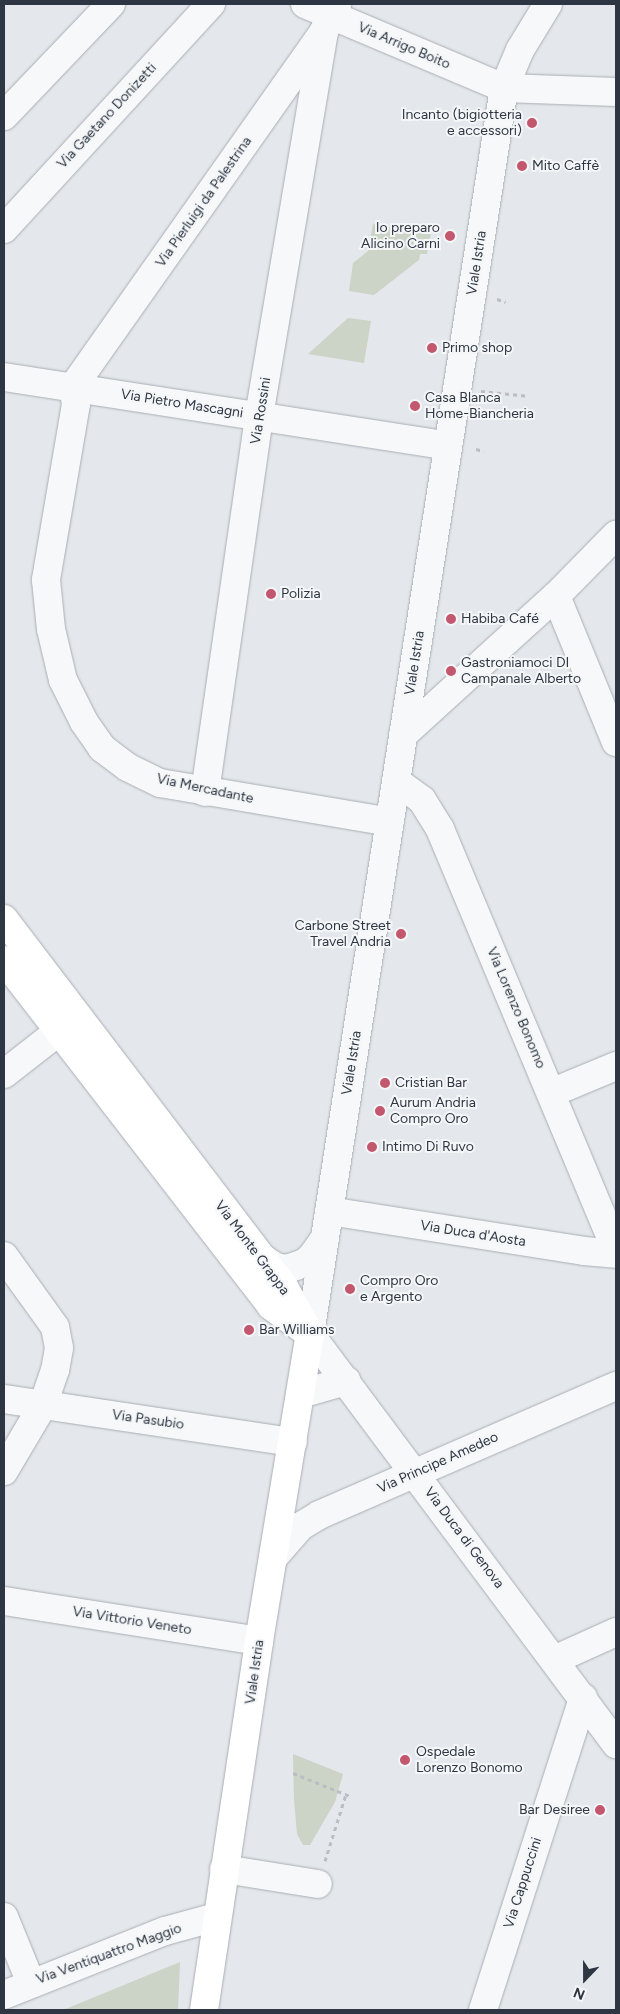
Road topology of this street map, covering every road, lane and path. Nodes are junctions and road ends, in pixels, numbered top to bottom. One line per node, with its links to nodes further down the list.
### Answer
1 (111, 4): 8 (street)
2 (211, 4): 9 (street, Via Gaetano Donizetti)
3 (305, 4): 5 (street, Via Arrigo Boito)
4 (548, 4): 6 (street, Viale Istria)
5 (330, 17): 6 (street, Via Arrigo Boito); 11 (street, Via Pierluigi da Palestrina); 14 (street, Via Rossini)
6 (504, 88): 7 (street); 15 (street, Viale Istria)
7 (614, 96)
8 (4, 116)
9 (4, 229)
10 (4, 376): 11 (street, Via Pietro Mascagni)
11 (74, 388): 14 (street, Via Pietro Mascagni); 23 (street, Via Mercadante)
12 (475, 390): 13 (path)
13 (529, 396)
14 (260, 416): 15 (street, Via Pietro Mascagni); 23 (street, Via Rossini)
15 (448, 446): 20 (street, Viale Istria)
16 (476, 449): 17 (path)
17 (484, 451)
18 (616, 535): 19 (street)
19 (556, 596): 20 (street); 21 (street)
20 (403, 735): 22 (street, Viale Istria)
21 (616, 742)
22 (396, 781): 24 (street, Viale Istria); 30 (street, Via Lorenzo Bonomo)
23 (205, 792): 24 (street, Via Mercadante)
24 (390, 822): 31 (street, Viale Istria)
25 (4, 920): 27 (main road, Via Monte Grappa)
26 (4, 960): 27 (main road, Via Monte Grappa)
27 (68, 1024): 29 (street); 35 (main road, Via Monte Grappa); 37 (main road, Via Monte Grappa)
28 (616, 1066): 30 (street)
29 (4, 1074)
30 (551, 1093): 33 (street, Via Lorenzo Bonomo)
31 (330, 1211): 32 (street, Viale Istria); 34 (street, Via Duca d'Aosta)
32 (325, 1238): 35 (street, Viale Istria); 37 (street, Viale Istria)
33 (616, 1249)
34 (616, 1254)
35 (258, 1255): 37 (main road, Via Monte Grappa)
36 (4, 1256): 42 (street)
37 (310, 1334): 38 (street, Via Duca di Genova); 40 (street, Viale Istria); 43 (main road, Viale Istria)
38 (347, 1382): 40 (street); 45 (street, Via Duca di Genova)
39 (616, 1386): 45 (street, Via Principe Amedeo)
40 (311, 1391): 46 (street, Viale Istria)
41 (4, 1399): 42 (street, Via Pasubio)
42 (43, 1405): 43 (street, Via Pasubio); 44 (street)
43 (292, 1442): 46 (main road, Viale Istria)
44 (4, 1471)
45 (415, 1472): 46 (street, Via Principe Amedeo); 50 (street, Via Duca di Genova)
46 (278, 1554): 49 (main road, Viale Istria); 55 (street, Viale Istria)
47 (4, 1601): 49 (street, Via Vittorio Veneto)
48 (616, 1632): 50 (street)
49 (259, 1641): 55 (main road, Viale Istria)
50 (554, 1660): 51 (street, Via Duca di Genova)
51 (582, 1698): 52 (street, Via Duca di Genova); 62 (street, Via Cappuccini)
52 (616, 1744)
53 (293, 1774): 54 (path)
54 (350, 1796)
55 (229, 1870): 56 (street); 58 (main road, Viale Istria)
56 (318, 1884)
57 (4, 1917): 59 (street)
58 (216, 1917): 59 (street, Via Ventiquattro Maggio); 61 (main road, Viale Istria)
59 (31, 1983): 60 (street, Via Ventiquattro Maggio)
60 (4, 1995)
61 (204, 2010)
62 (482, 2010)

